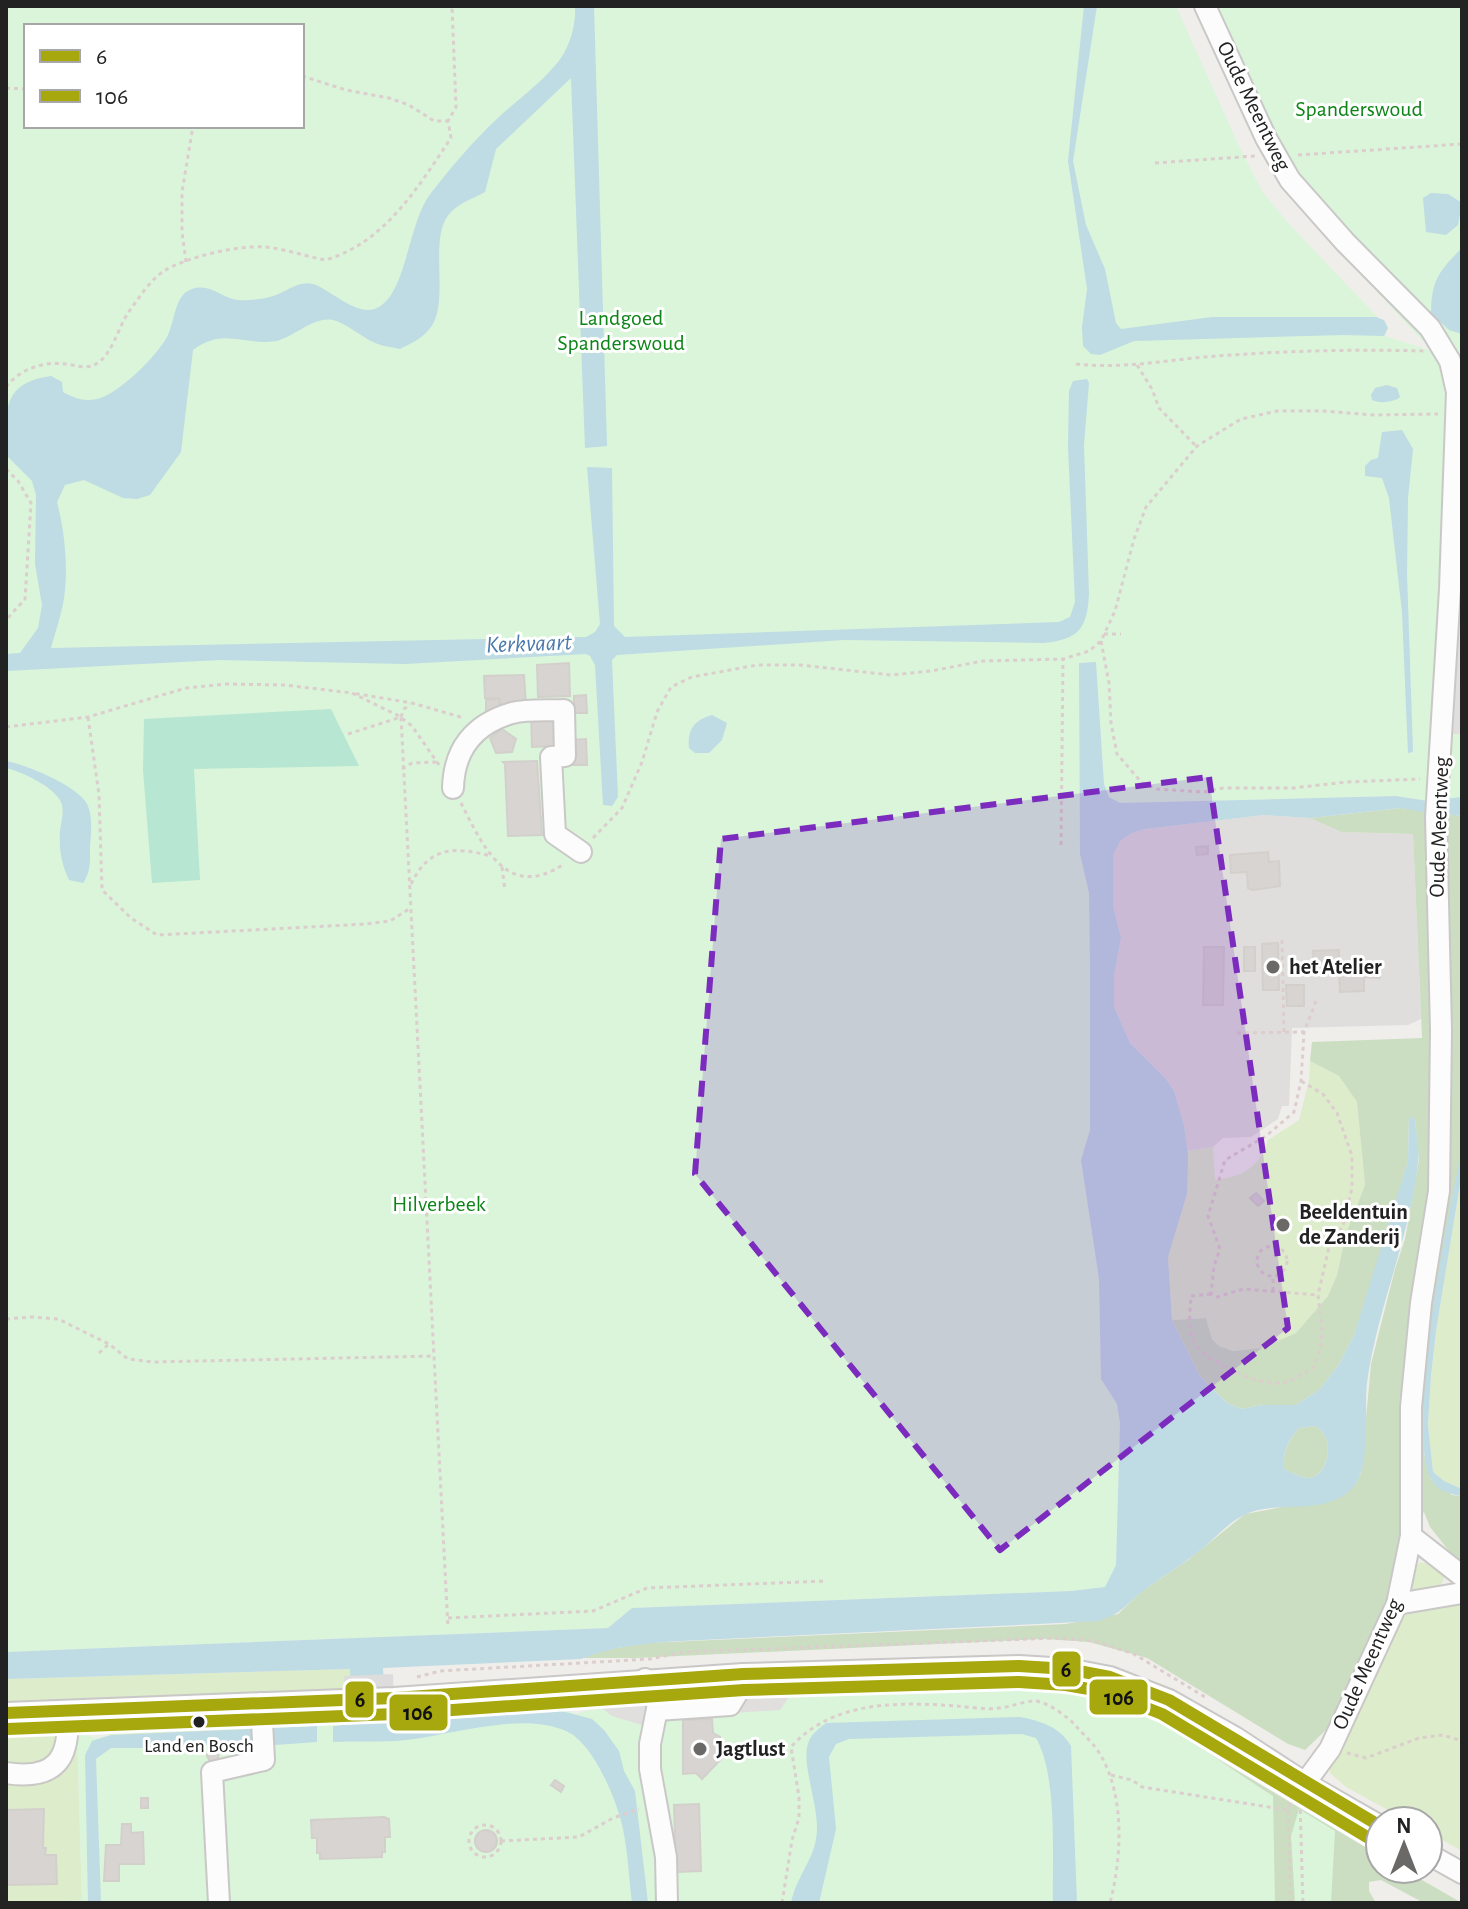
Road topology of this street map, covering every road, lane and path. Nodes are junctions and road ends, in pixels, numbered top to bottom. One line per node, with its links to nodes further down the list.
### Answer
1 (452, 6): 4 (path)
2 (1205, 6): 7 (street, Oude Meentweg)
3 (304, 77): 4 (path)
4 (448, 121): 9 (path)
5 (193, 128): 9 (path)
6 (1462, 144): 7 (path)
7 (1277, 156): 8 (path); 10 (street, Oude Meentweg)
8 (1155, 163)
9 (186, 262): 13 (path)
10 (1444, 352): 12 (path); 14 (street, Oude Meentweg)
11 (1076, 364): 12 (path)
12 (1137, 365): 15 (path)
13 (6, 387)
14 (1458, 414): 15 (path); 30 (street, Oude Meentweg)
15 (1197, 446): 18 (path)
16 (6, 469): 17 (path)
17 (6, 620)
18 (1104, 634): 19 (path); 20 (path)
19 (1121, 634)
20 (1101, 641): 21 (path); 30 (path)
21 (1063, 659): 32 (path); 33 (path)
22 (352, 693): 23 (path); 24 (path); 25 (path)
23 (412, 703): 25 (path); 26 (path)
24 (88, 717): 27 (path); 38 (path)
25 (401, 717): 28 (path); 29 (path); 29 (path)
26 (486, 725): 31 (street); 33 (street)
27 (6, 727)
28 (348, 734)
29 (402, 769): 36 (path)
30 (1438, 782): 53 (street, Oude Meentweg)
31 (453, 788): 34 (path)
32 (1061, 845)
33 (581, 852): 35 (path)
34 (491, 856): 35 (path); 36 (path)
35 (502, 867): 37 (path)
36 (409, 888): 38 (path)
37 (505, 891)
38 (409, 909): 52 (path)
39 (1282, 940): 41 (path)
40 (1316, 1001): 42 (path)
41 (1284, 1032): 42 (path); 43 (path)
42 (1304, 1032): 44 (path)
43 (1237, 1033)
44 (1301, 1081): 47 (path); 48 (path)
45 (1273, 1276): 45 (path); 46 (path)
46 (1273, 1291): 47 (path); 48 (path)
47 (1211, 1294): 48 (path)
48 (1318, 1295)
49 (6, 1319): 50 (path)
50 (109, 1344): 51 (path); 52 (path)
51 (99, 1353)
52 (434, 1356): 58 (path)
53 (1411, 1536): 54 (street); 57 (street, Oude Meentweg)
54 (1462, 1576)
55 (827, 1581): 58 (path)
56 (1462, 1593): 57 (street)
57 (1397, 1604): 67 (street, Oude Meentweg)
58 (448, 1618): 59 (path)
59 (448, 1628)
60 (743, 1674): 61 (street); 63 (street); 70 (street)
61 (645, 1679): 62 (street); 63 (street)
62 (261, 1703): 64 (street); 77 (street)
63 (657, 1710): 78 (street)
64 (67, 1711): 65 (street); 68 (street)
65 (6, 1713)
66 (1462, 1741): 67 (path)
67 (1330, 1749): 70 (street, Oude Meentweg)
68 (6, 1773)
69 (1111, 1775): 72 (path); 79 (path); 80 (path)
70 (1305, 1783): 72 (path); 73 (street); 82 (path)
71 (640, 1809): 74 (path)
72 (1288, 1810): 81 (path)
73 (1364, 1817)
74 (501, 1841): 74 (path)
75 (1444, 1863): 76 (street)
76 (1462, 1873)
77 (219, 1903)
78 (667, 1903)
79 (782, 1903)
80 (1110, 1903)
81 (1291, 1903)
82 (1303, 1903)

